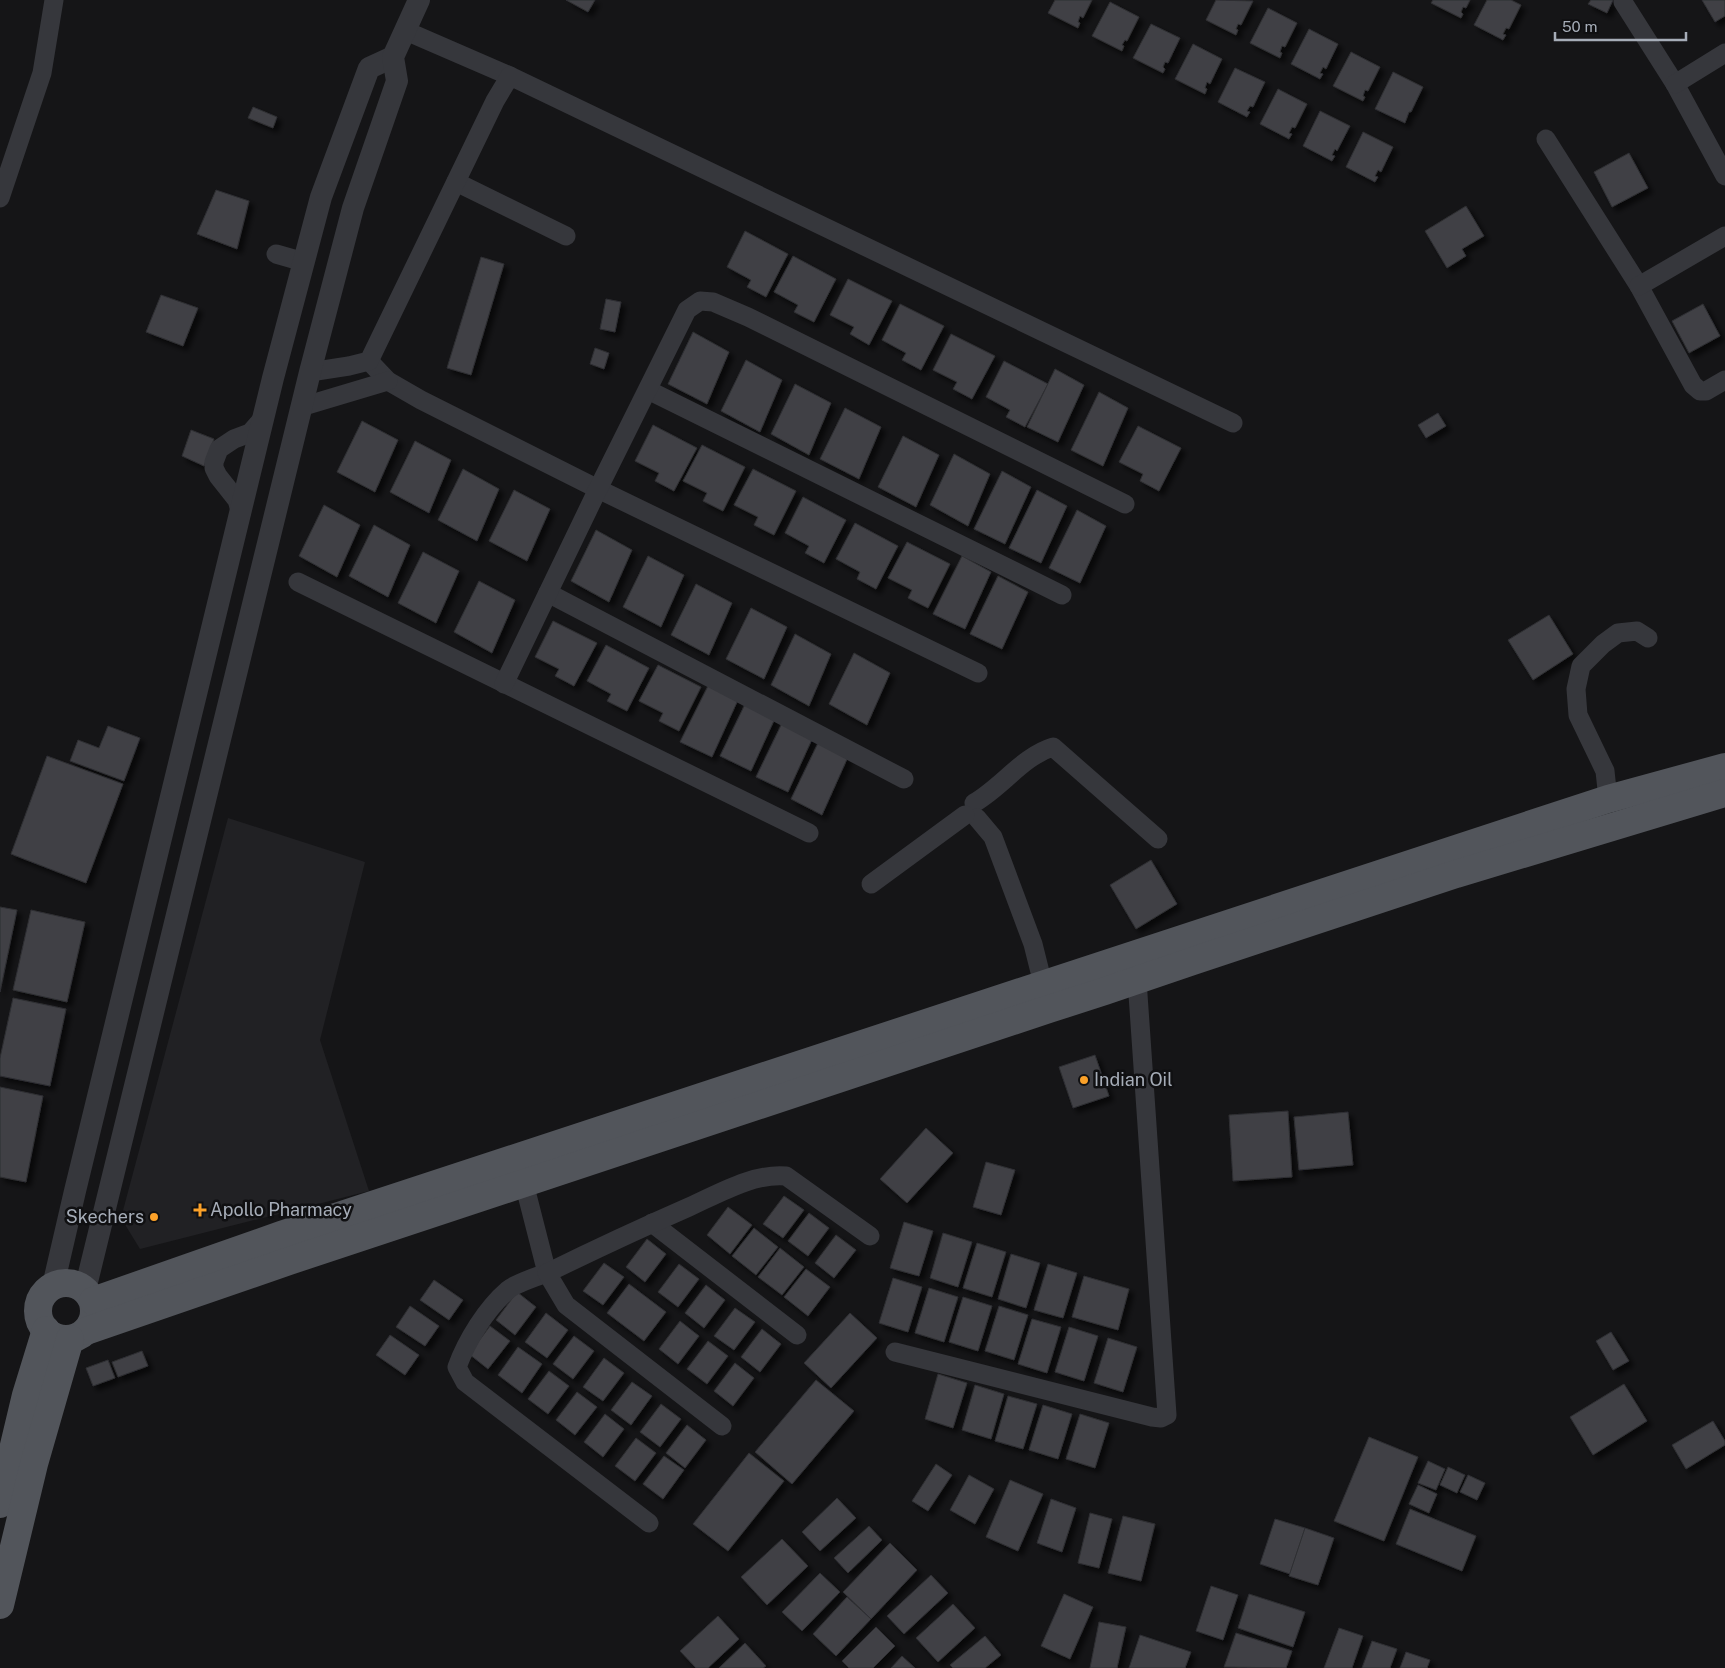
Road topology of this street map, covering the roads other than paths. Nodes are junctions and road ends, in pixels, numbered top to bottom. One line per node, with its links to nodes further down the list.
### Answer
1 (54, 0): 12 (street)
2 (419, 0): 4 (street)
3 (1623, 2): 8 (street)
4 (406, 31): 6 (street); 7 (street)
5 (1725, 53): 8 (street)
6 (393, 57): 16 (street); 19 (street)
7 (510, 76): 11 (street); 25 (street)
8 (1675, 84): 10 (street)
9 (1546, 139): 17 (street)
10 (1725, 176)
11 (456, 182): 13 (street); 18 (street)
12 (0, 198)
13 (566, 236)
14 (1725, 236): 17 (street)
15 (276, 254): 16 (street)
16 (304, 262): 24 (street)
17 (1639, 286): 20 (street)
18 (369, 361): 19 (street); 21 (street)
19 (310, 372): 23 (street)
20 (1725, 380)
21 (388, 381): 23 (street); 26 (street)
22 (648, 390): 26 (street); 27 (street); 31 (street)
23 (301, 408): 50 (street)
24 (264, 417): 28 (street); 28 (street)
25 (1233, 423)
26 (598, 489): 30 (street); 33 (street)
27 (1125, 504)
28 (241, 514): 49 (street)
29 (298, 582): 34 (street)
30 (548, 593): 34 (street); 36 (street)
31 (1062, 595)
32 (1648, 638): 38 (street)
33 (978, 673)
34 (504, 684): 40 (street)
35 (1725, 767): 38 (main road)
36 (904, 779)
37 (1725, 793): 43 (main road)
38 (1608, 799): 44 (main road)
39 (972, 812): 41 (street); 42 (street); 44 (street)
40 (809, 833)
41 (1158, 839)
42 (871, 884)
43 (1137, 980): 45 (main road); 53 (street)
44 (1043, 984): 50 (main road)
45 (524, 1183): 48 (street); 51 (main road)
46 (652, 1223): 47 (street); 48 (street); 52 (street)
47 (870, 1236)
48 (547, 1273): 54 (street); 56 (street)
49 (53, 1286): 50 (main road); 51 (main road)
50 (89, 1296): 51 (main road)
51 (67, 1333): 55 (main road); 57 (main road)
52 (797, 1335)
53 (895, 1352)
54 (722, 1426)
55 (0, 1504)
56 (649, 1523)
57 (0, 1605)

